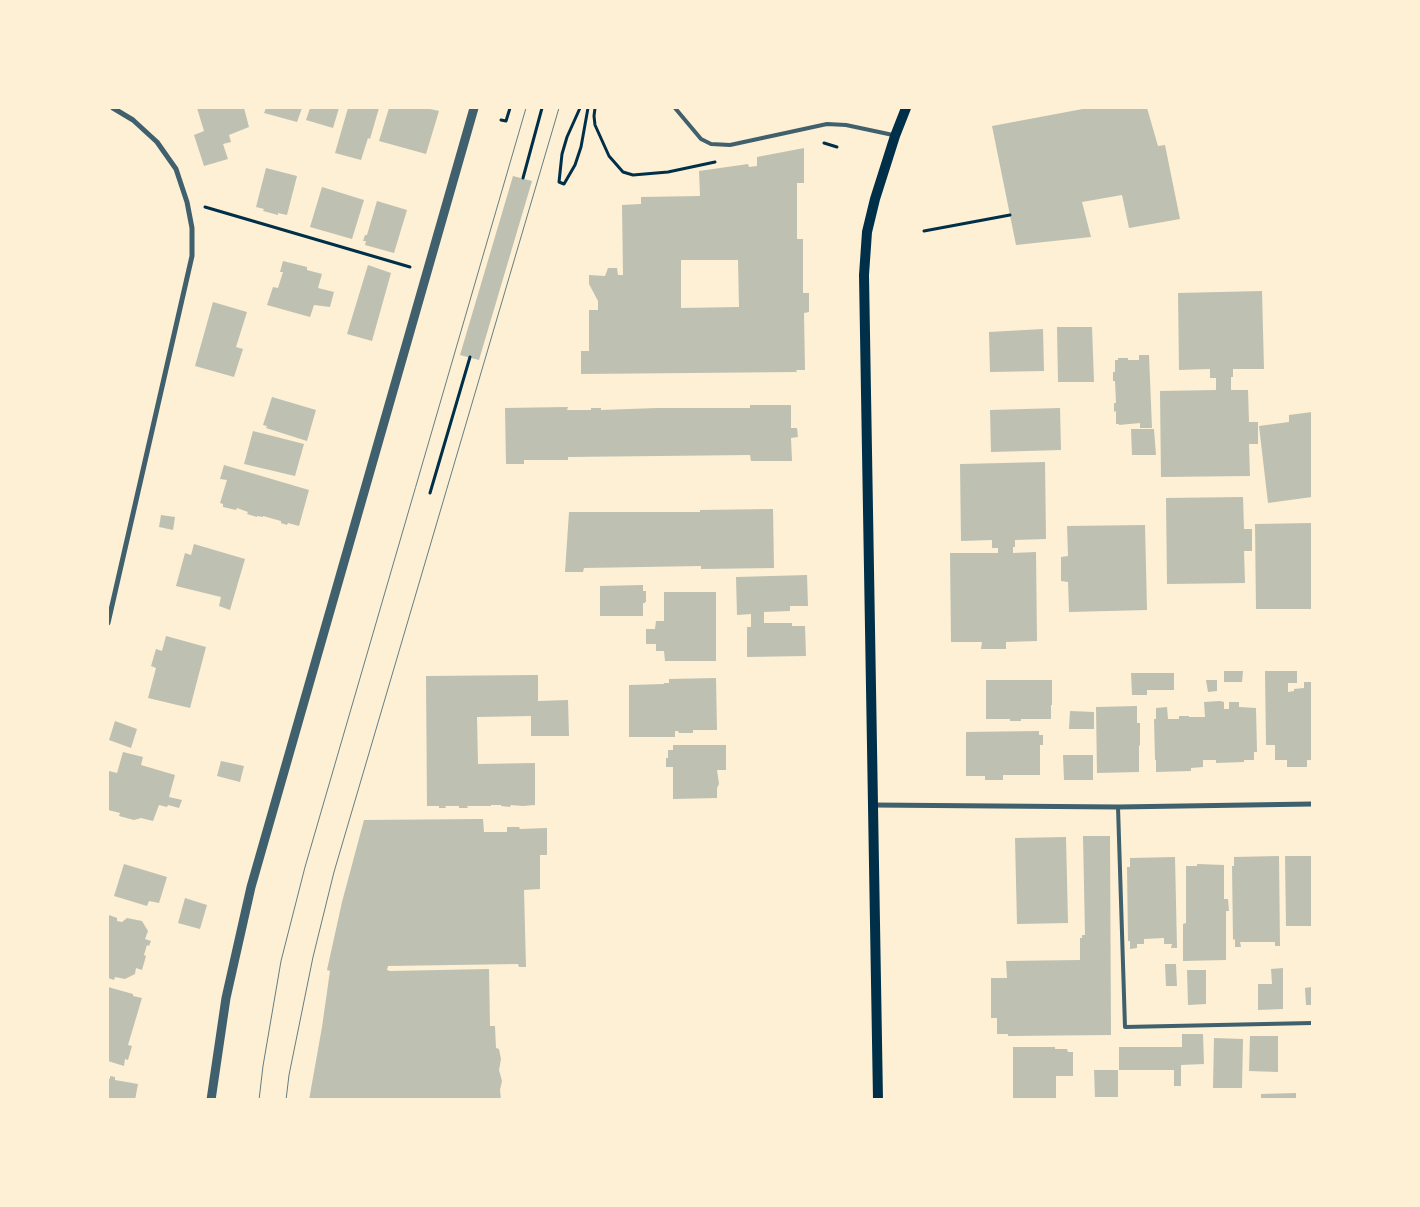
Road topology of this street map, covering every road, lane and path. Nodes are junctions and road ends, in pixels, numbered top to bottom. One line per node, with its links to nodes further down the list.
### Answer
1 (112, 108): 14 (street)
2 (474, 108): 17 (street)
3 (510, 108): 10 (path)
4 (542, 108): 13 (path)
5 (580, 108): 6 (path)
6 (588, 108)
7 (595, 108): 12 (path)
8 (675, 108): 11 (lane)
9 (906, 108): 11 (main road)
10 (501, 120)
11 (895, 136): 22 (main road)
12 (693, 166)
13 (524, 178)
14 (187, 202): 17 (path); 20 (street)
15 (1010, 215): 16 (path)
16 (924, 231)
17 (428, 272): 25 (street)
18 (470, 357): 19 (path)
19 (430, 493)
20 (108, 623)
21 (1312, 804): 23 (street)
22 (872, 805): 23 (street); 26 (main road)
23 (1118, 807): 24 (lane)
24 (1312, 1023)
25 (211, 1100)
26 (878, 1100)

